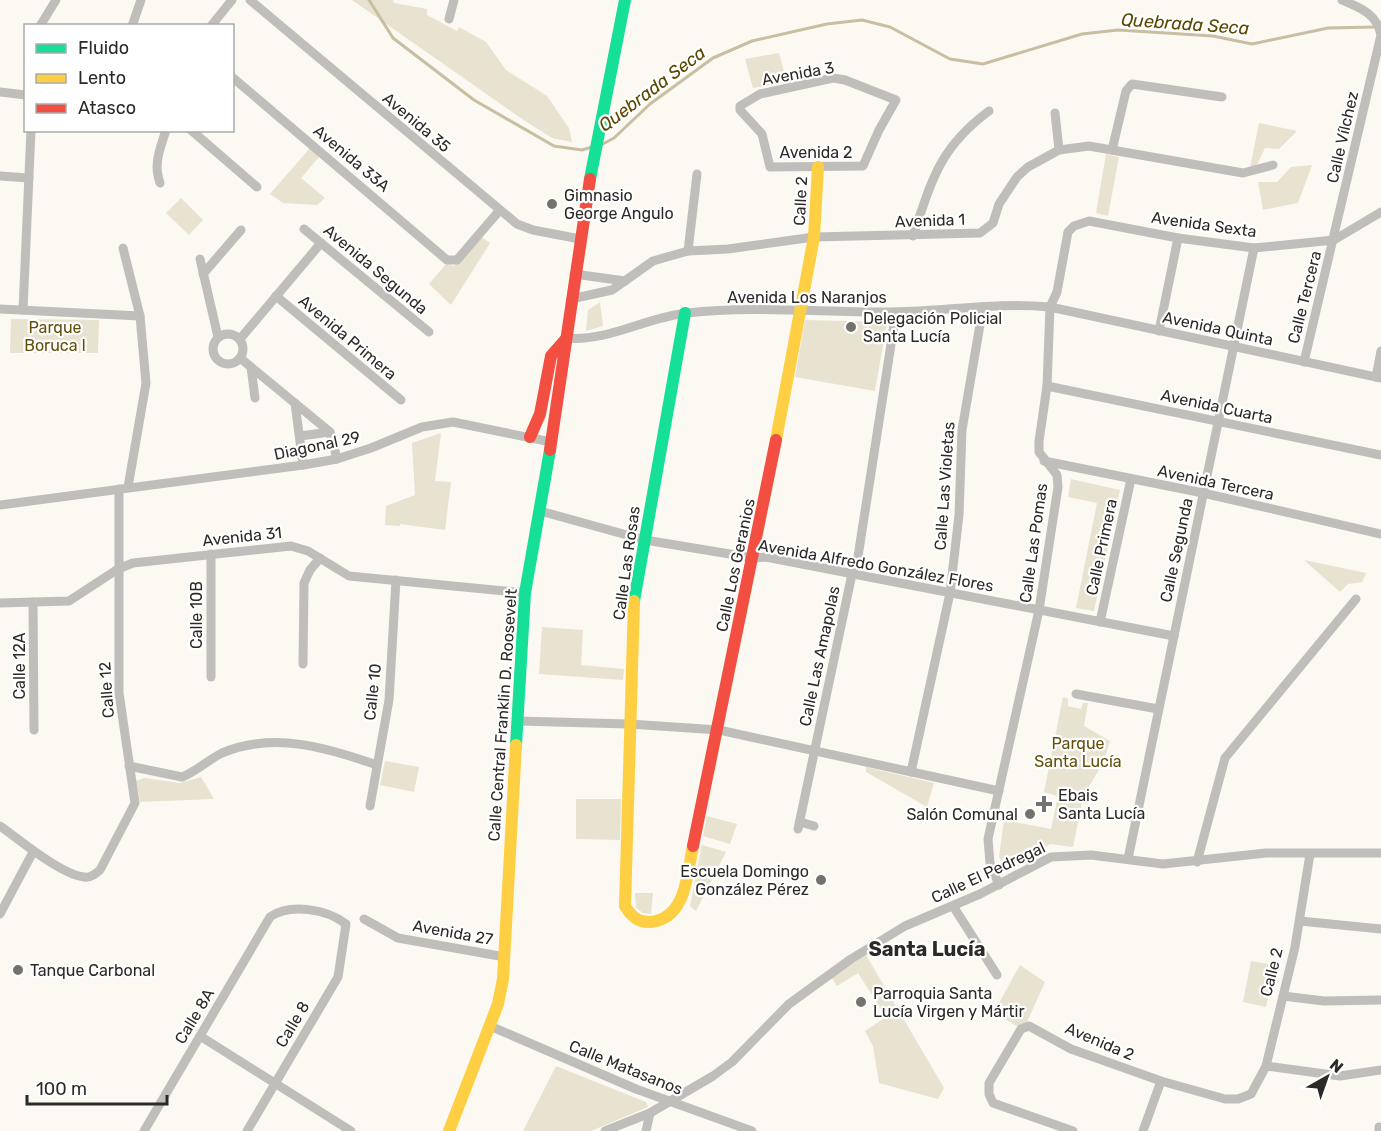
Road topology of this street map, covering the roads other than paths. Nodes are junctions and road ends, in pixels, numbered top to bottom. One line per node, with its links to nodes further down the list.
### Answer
1 (56, 0): 10 (street)
2 (141, 0): 11 (street)
3 (232, 0): 12 (street)
4 (250, 0): 34 (street, Avenida 35)
5 (454, 0): 9 (street)
6 (625, 0): 42 (street, Calle Central Franklin D. Roosevelt)
7 (1342, 0): 8 (street)
8 (1361, 4): 13 (street)
9 (449, 19)
10 (41, 24)
11 (133, 24)
12 (213, 24)
13 (1380, 38): 43 (street, Calle Vílchez)
14 (234, 78): 34 (street, Avenida 33A)
15 (0, 92): 16 (street)
16 (24, 95)
17 (1222, 97): 24 (street)
18 (989, 111): 39 (street)
19 (1055, 113): 23 (street)
20 (31, 132): 31 (street)
21 (165, 132): 32 (street)
22 (193, 132): 33 (street)
23 (1059, 150): 24 (street, Avenida 1); 39 (street, Avenida 1)
24 (1112, 150): 25 (street, Avenida 1)
25 (1273, 165)
26 (862, 166): 27 (street, Avenida 3); 28 (street, Avenida 2)
27 (770, 167): 28 (street, Avenida 2)
28 (818, 167): 40 (street, Calle 2)
29 (697, 174): 47 (street)
30 (0, 176): 31 (street)
31 (29, 178): 57 (street)
32 (160, 183)
33 (257, 187)
34 (499, 211): 42 (street, Avenida 35)
35 (1381, 213): 43 (street, Avenida Sexta)
36 (1089, 221): 41 (street, Avenida Sexta); 55 (street, Calle Las Pomas)
37 (304, 229): 44 (street, Avenida Segunda)
38 (241, 230): 49 (street)
39 (913, 236): 40 (street, Avenida 1)
40 (814, 237): 47 (street, Avenida 1); 58 (street, Calle Los Geranios)
41 (1178, 238): 46 (street, Avenida Sexta); 62 (street)
42 (579, 239): 50 (street, Calle Central Franklin D. Roosevelt)
43 (1334, 240): 46 (street, Avenida Sexta); 70 (street, Calle Tercera)
44 (321, 243): 52 (street); 63 (street, Avenida Segunda)
45 (123, 248): 61 (street, Calle 12)
46 (1254, 248): 67 (street, Calle Segunda)
47 (688, 251): 51 (street, Avenida 1)
48 (200, 259): 49 (street)
49 (204, 274): 64 (street)
50 (573, 274): 51 (street); 53 (street, Calle Central Franklin D. Roosevelt)
51 (625, 281): 53 (street, Avenida 1)
52 (276, 296): 66 (street); 75 (street, Avenida Primera)
53 (571, 298): 65 (street, Calle Central Franklin D. Roosevelt)
54 (983, 307): 55 (street, Avenida Los Naranjos); 59 (street, Avenida Los Naranjos); 100 (street, Calle Las Violetas)
55 (1050, 307): 62 (street, Avenida Quinta); 73 (street, Calle Las Pomas)
56 (0, 309): 57 (street)
57 (23, 310): 61 (street)
58 (800, 310): 59 (street, Avenida Los Naranjos); 60 (street, Avenida Los Naranjos); 95 (street, Calle Los Geranios)
59 (896, 312): 97 (street, Calle Las Amapolas)
60 (685, 313): 65 (street, Avenida Los Naranjos); 92 (street, Calle Las Rosas)
61 (140, 316): 87 (street, Calle 12)
62 (1159, 331): 67 (street, Avenida Quinta)
63 (429, 332)
64 (218, 337): 66 (street); 69 (street)
65 (567, 338): 80 (street); 81 (street, Calle Central Franklin D. Roosevelt)
66 (240, 339): 69 (street)
67 (1233, 347): 70 (street, Avenida Quinta); 77 (street, Calle Segunda)
68 (1381, 351): 72 (street)
69 (240, 358): 71 (street)
70 (1304, 362): 72 (street, Avenida Quinta)
71 (251, 367): 74 (street); 76 (street)
72 (1378, 377)
73 (1047, 386): 77 (street, Avenida Cuarta); 84 (street, Calle Las Pomas)
74 (255, 398)
75 (401, 400)
76 (295, 403): 78 (street); 79 (street)
77 (1218, 421): 82 (street, Avenida Cuarta); 88 (street, Calle Segunda)
78 (330, 432): 79 (street); 83 (street)
79 (300, 436): 85 (street)
80 (530, 437): 81 (street, Diagonal 29); 83 (street, Diagonal 29)
81 (551, 442): 90 (street, Calle Central Franklin D. Roosevelt)
82 (1381, 455)
83 (337, 459): 85 (street, Diagonal 29)
84 (1044, 461): 86 (street, Avenida Tercera); 104 (street, Calle Las Pomas)
85 (303, 465): 87 (street, Diagonal 29)
86 (1131, 479): 88 (street, Avenida Tercera); 105 (street, Calle Primera)
87 (124, 488): 89 (street, Diagonal 29); 96 (street, Calle 12)
88 (1203, 493): 91 (street, Avenida Tercera); 106 (street, Calle Segunda)
89 (0, 505)
90 (540, 511): 92 (street, Avenida Alfredo González Flores); 99 (street, Calle Central Franklin D. Roosevelt)
91 (1381, 534)
92 (645, 540): 95 (street, Avenida Alfredo González Flores); 112 (street, Calle Las Rosas)
93 (211, 554): 94 (street, Avenida 31); 96 (street, Avenida 31); 108 (street, Calle 10B)
94 (320, 558): 98 (street, Avenida 31); 107 (street)
95 (754, 558): 97 (street, Avenida Alfredo González Flores); 114 (street, Calle Los Geranios)
96 (118, 569): 102 (street, Avenida 31); 117 (street, Calle 12)
97 (852, 574): 100 (street, Avenida Alfredo González Flores); 115 (street, Calle Las Amapolas)
98 (396, 580): 99 (street, Avenida 31); 116 (street, Calle 10)
99 (525, 593): 111 (street, Calle Central Franklin D. Roosevelt)
100 (950, 593): 104 (street, Avenida Alfredo González Flores); 118 (street, Calle Las Violetas)
101 (1356, 599): 127 (street)
102 (33, 602): 103 (street, Avenida 31); 113 (street, Calle 12A)
103 (0, 603)
104 (1039, 610): 105 (street, Avenida Alfredo González Flores); 119 (street, Calle Las Pomas)
105 (1100, 622): 106 (street, Avenida Alfredo González Flores)
106 (1174, 636): 110 (street, Calle Segunda)
107 (303, 664)
108 (212, 677)
109 (1076, 694): 110 (street)
110 (1158, 709): 126 (street, Calle Segunda)
111 (518, 721): 112 (street); 136 (street, Calle Central Franklin D. Roosevelt)
112 (629, 724): 114 (street); 129 (street, Calle Las Rosas)
113 (34, 730)
114 (719, 730): 115 (street); 129 (street, Calle Los Geranios)
115 (815, 751): 118 (street); 122 (street, Calle Las Amapolas)
116 (377, 765): 117 (street); 120 (street, Calle 10)
117 (129, 766): 123 (street, Calle 12)
118 (911, 772): 119 (street)
119 (999, 791): 128 (street, Calle Las Pomas)
120 (370, 806)
121 (0, 826): 123 (street)
122 (814, 826)
123 (33, 852): 131 (street)
124 (1381, 853): 125 (street, Calle El Pedregal)
125 (1310, 854): 127 (street, Calle El Pedregal); 134 (street, Calle 2)
126 (1128, 859): 127 (street, Calle El Pedregal); 128 (street, Calle El Pedregal)
127 (1197, 862)
128 (999, 885): 130 (street, Calle El Pedregal)
129 (682, 899)
130 (953, 906): 137 (street); 147 (street, Calle El Pedregal)
131 (0, 914)
132 (270, 917): 141 (street, Calle 8A); 144 (street, Calle 8)
133 (364, 919): 136 (street, Avenida 27)
134 (1300, 921): 135 (street); 138 (street, Calle 2)
135 (1381, 929)
136 (505, 957): 140 (street, Calle Central Franklin D. Roosevelt)
137 (997, 975)
138 (1282, 996): 139 (street); 142 (street, Calle 2)
139 (1381, 1000)
140 (490, 1026): 147 (street, Calle Matasanos); 153 (street, Calle Central Franklin D. Roosevelt)
141 (200, 1036): 144 (street); 150 (street, Calle 8A)
142 (1266, 1066): 143 (street); 146 (street, Calle 2)
143 (1381, 1070)
144 (275, 1081): 151 (street, Calle 8); 152 (street)
145 (1161, 1081): 146 (street, Avenida 2); 157 (street, Avenida 2); 158 (street)
146 (1251, 1094)
147 (670, 1102): 148 (street, Calle El Pedregal); 149 (street, Calle Matasanos)
148 (650, 1113): 154 (street, Calle El Pedregal); 155 (street)
149 (732, 1128): 156 (street, Calle Matasanos)
150 (144, 1131)
151 (247, 1131)
152 (351, 1131)
153 (449, 1131)
154 (605, 1131)
155 (646, 1131)
156 (752, 1131)
157 (1073, 1131)
158 (1143, 1131)

